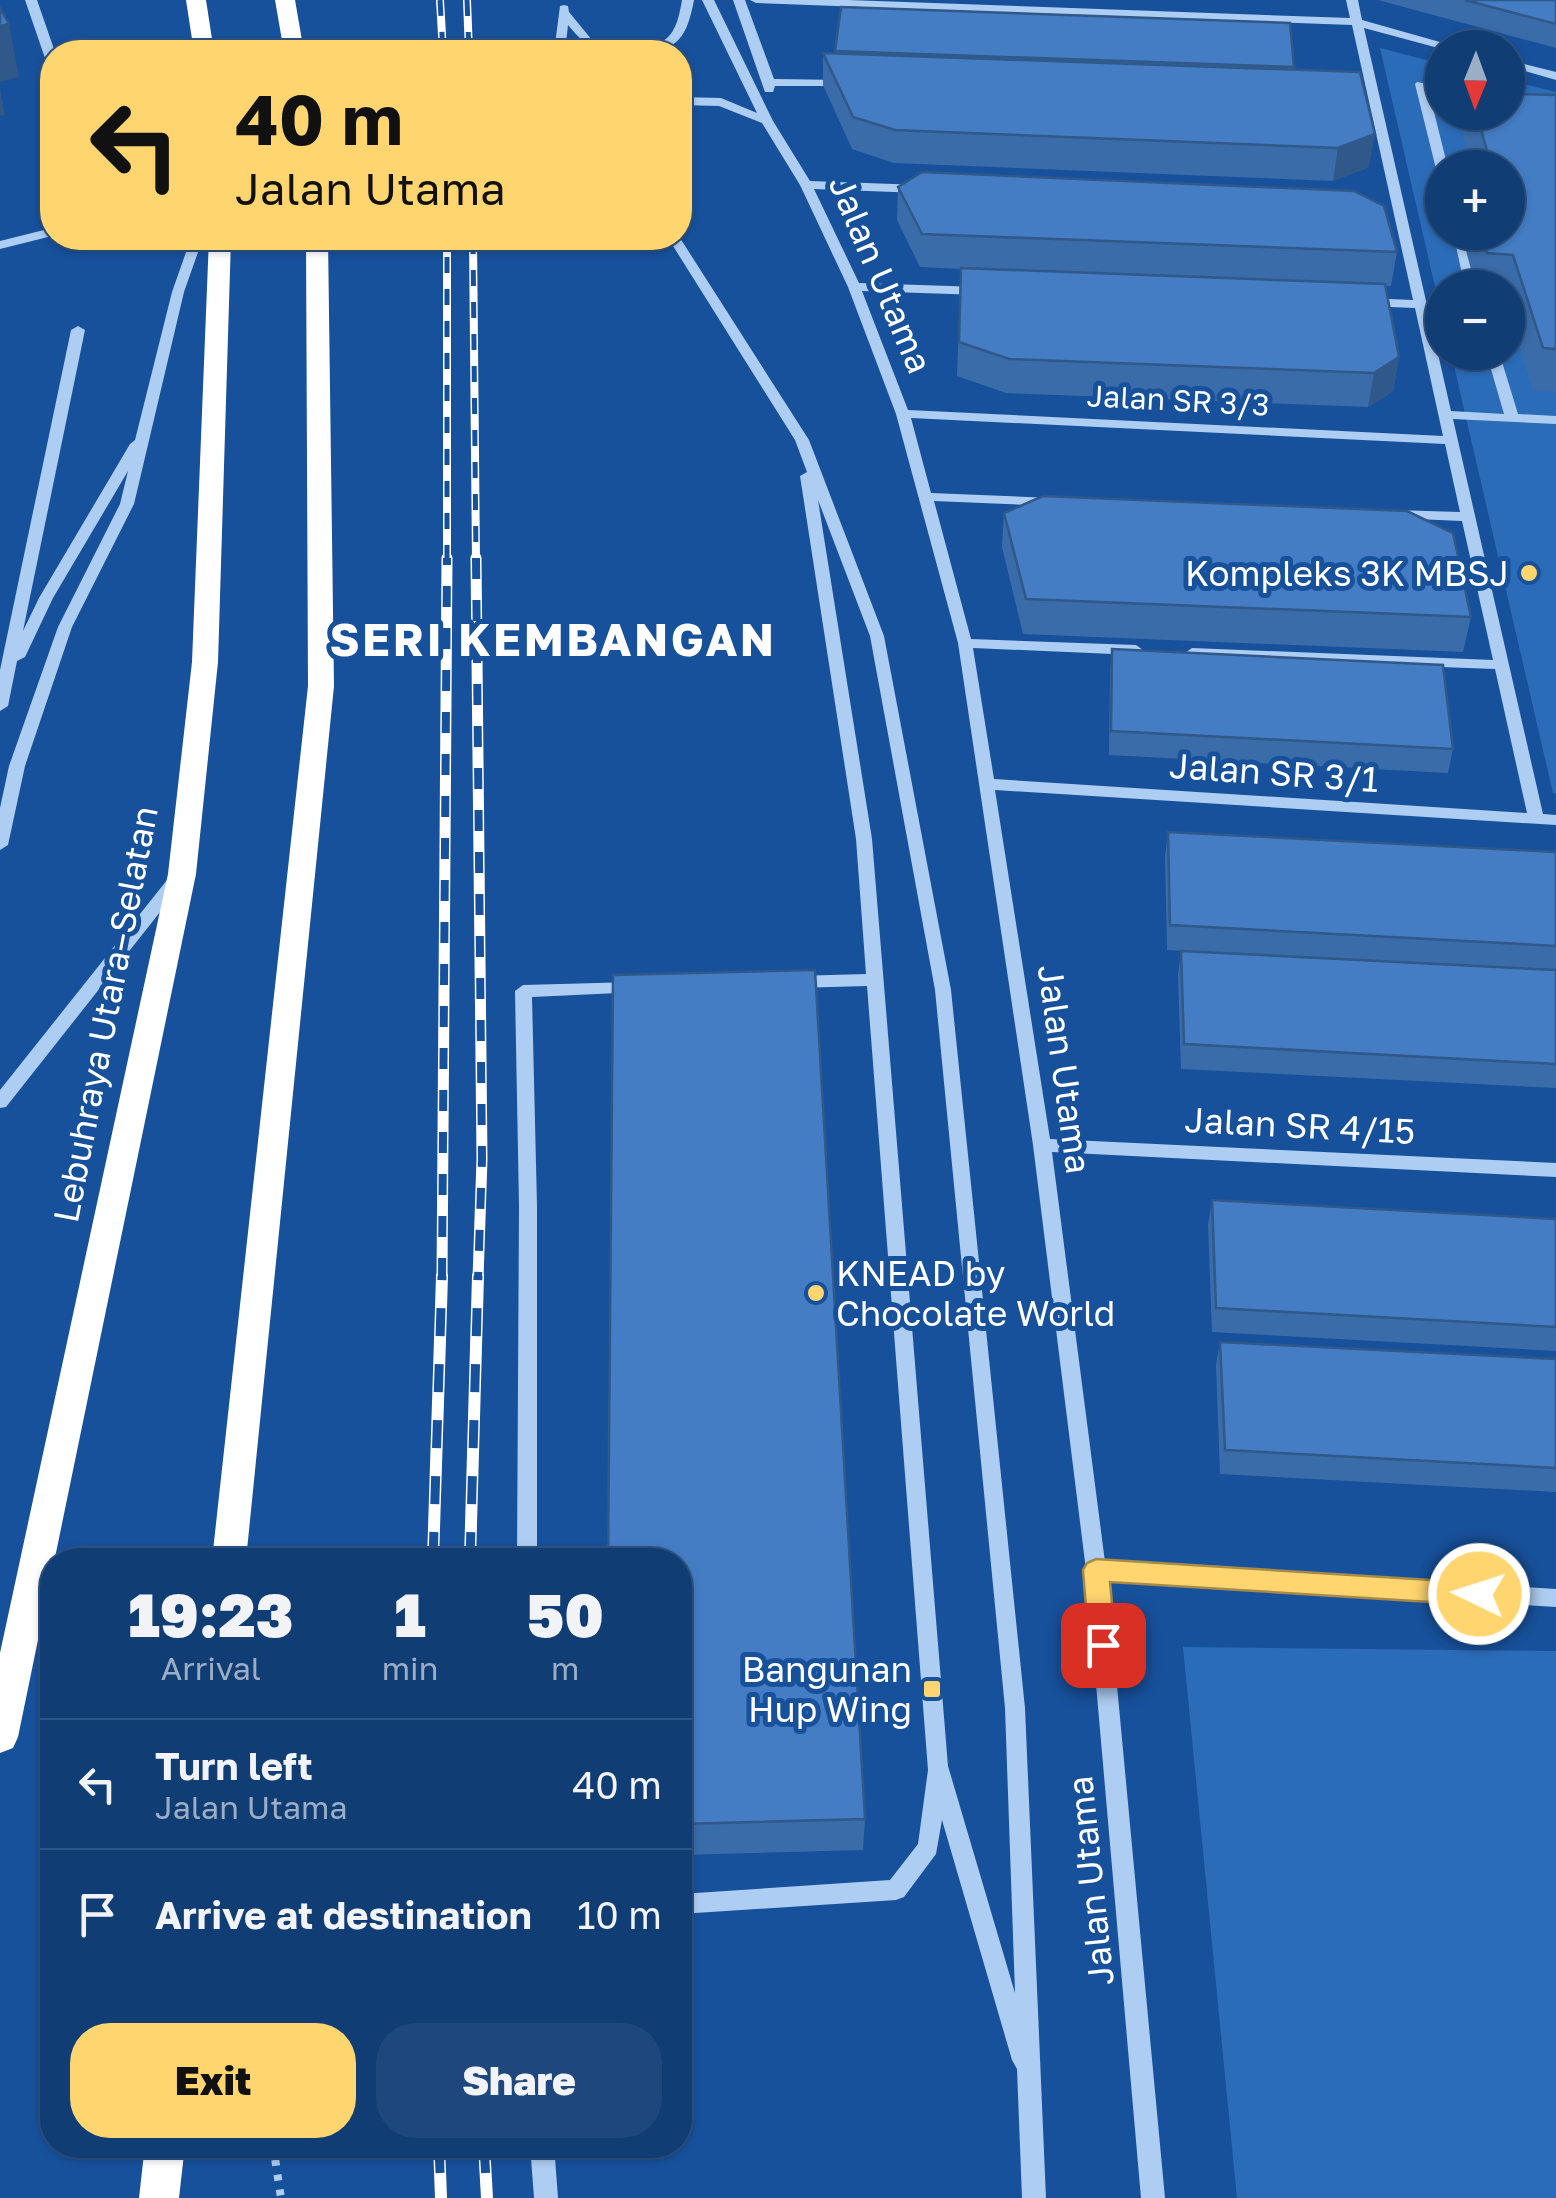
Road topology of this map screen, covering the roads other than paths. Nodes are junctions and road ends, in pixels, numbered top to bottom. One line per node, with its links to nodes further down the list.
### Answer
1 (31, 0): 11 (street)
2 (196, 0): 12 (highway)
3 (285, 0): 13 (highway)
4 (688, 0): 16 (street)
5 (708, 0): 26 (street, Jalan Utama)
6 (739, 0): 20 (street)
7 (756, 0): 10 (street)
8 (1352, 0): 10 (street)
9 (564, 6): 14 (street); 15 (street)
10 (1356, 22): 17 (street); 25 (street)
11 (45, 40)
12 (202, 40)
13 (292, 40)
14 (561, 40)
15 (587, 40)
16 (675, 40)
17 (1425, 41)
18 (1525, 68): 19 (street)
19 (1556, 76)
20 (769, 82): 22 (street); 26 (street)
21 (1421, 84): 27 (street)
22 (867, 85)
23 (1354, 101): 25 (street)
24 (692, 102): 26 (street)
25 (1374, 102): 31 (street)
26 (767, 121): 28 (street, Jalan Utama)
27 (1437, 150)
28 (806, 185): 29 (street); 38 (street, Jalan Utama)
29 (944, 189)
30 (1377, 202): 31 (street)
31 (1397, 202): 41 (street)
32 (40, 235): 33 (street)
33 (0, 245)
34 (193, 250): 48 (street)
35 (220, 250): 65 (highway, Lebuhraya Utara–Selatan)
36 (318, 250): 72 (highway)
37 (682, 250): 49 (street, Jalan Utama)
38 (854, 287): 39 (street); 44 (street, Jalan Utama)
39 (990, 291)
40 (1342, 302): 41 (street)
41 (1420, 304): 45 (street)
42 (78, 330): 59 (street)
43 (1497, 370): 46 (street)
44 (903, 414): 50 (street, Jalan SR 3/3); 51 (street, Jalan Utama)
45 (1445, 415): 46 (street); 50 (street)
46 (1512, 418): 47 (street)
47 (1556, 420)
48 (148, 425): 59 (street); 64 (street)
49 (802, 440): 66 (street); 79 (street, Jalan Utama)
50 (1450, 440): 54 (street)
51 (928, 497): 52 (street); 55 (street, Jalan Utama)
52 (1062, 502)
53 (1371, 514): 54 (street)
54 (1467, 517): 58 (street)
55 (964, 644): 56 (street); 61 (street, Jalan Utama)
56 (1144, 651)
57 (1183, 652): 58 (street)
58 (1502, 665): 62 (street)
59 (4, 684): 60 (street)
60 (0, 706)
61 (988, 784): 62 (street, Jalan SR 3/1); 70 (street, Jalan Utama)
62 (1536, 819): 63 (street, Jalan SR 3/1)
63 (1556, 820)
64 (0, 845)
65 (182, 874): 69 (street); 76 (highway, Lebuhraya Utara–Selatan)
66 (875, 980): 67 (street); 77 (street)
67 (777, 983)
68 (660, 987): 73 (street)
69 (0, 1102)
70 (1042, 1146): 71 (street, Jalan SR 4/15); 74 (street, Jalan Utama)
71 (1556, 1170)
72 (230, 1548)
73 (527, 1548)
74 (1096, 1570): 75 (street); 85 (street, Jalan Utama)
75 (1556, 1598)
76 (0, 1737)
77 (938, 1766): 78 (street); 79 (street)
78 (692, 1903)
79 (1032, 2090): 84 (street, Jalan Utama)
80 (165, 2158): 82 (highway)
81 (543, 2158): 83 (street)
82 (160, 2198)
83 (546, 2198)
84 (1034, 2198)
85 (1153, 2198)

